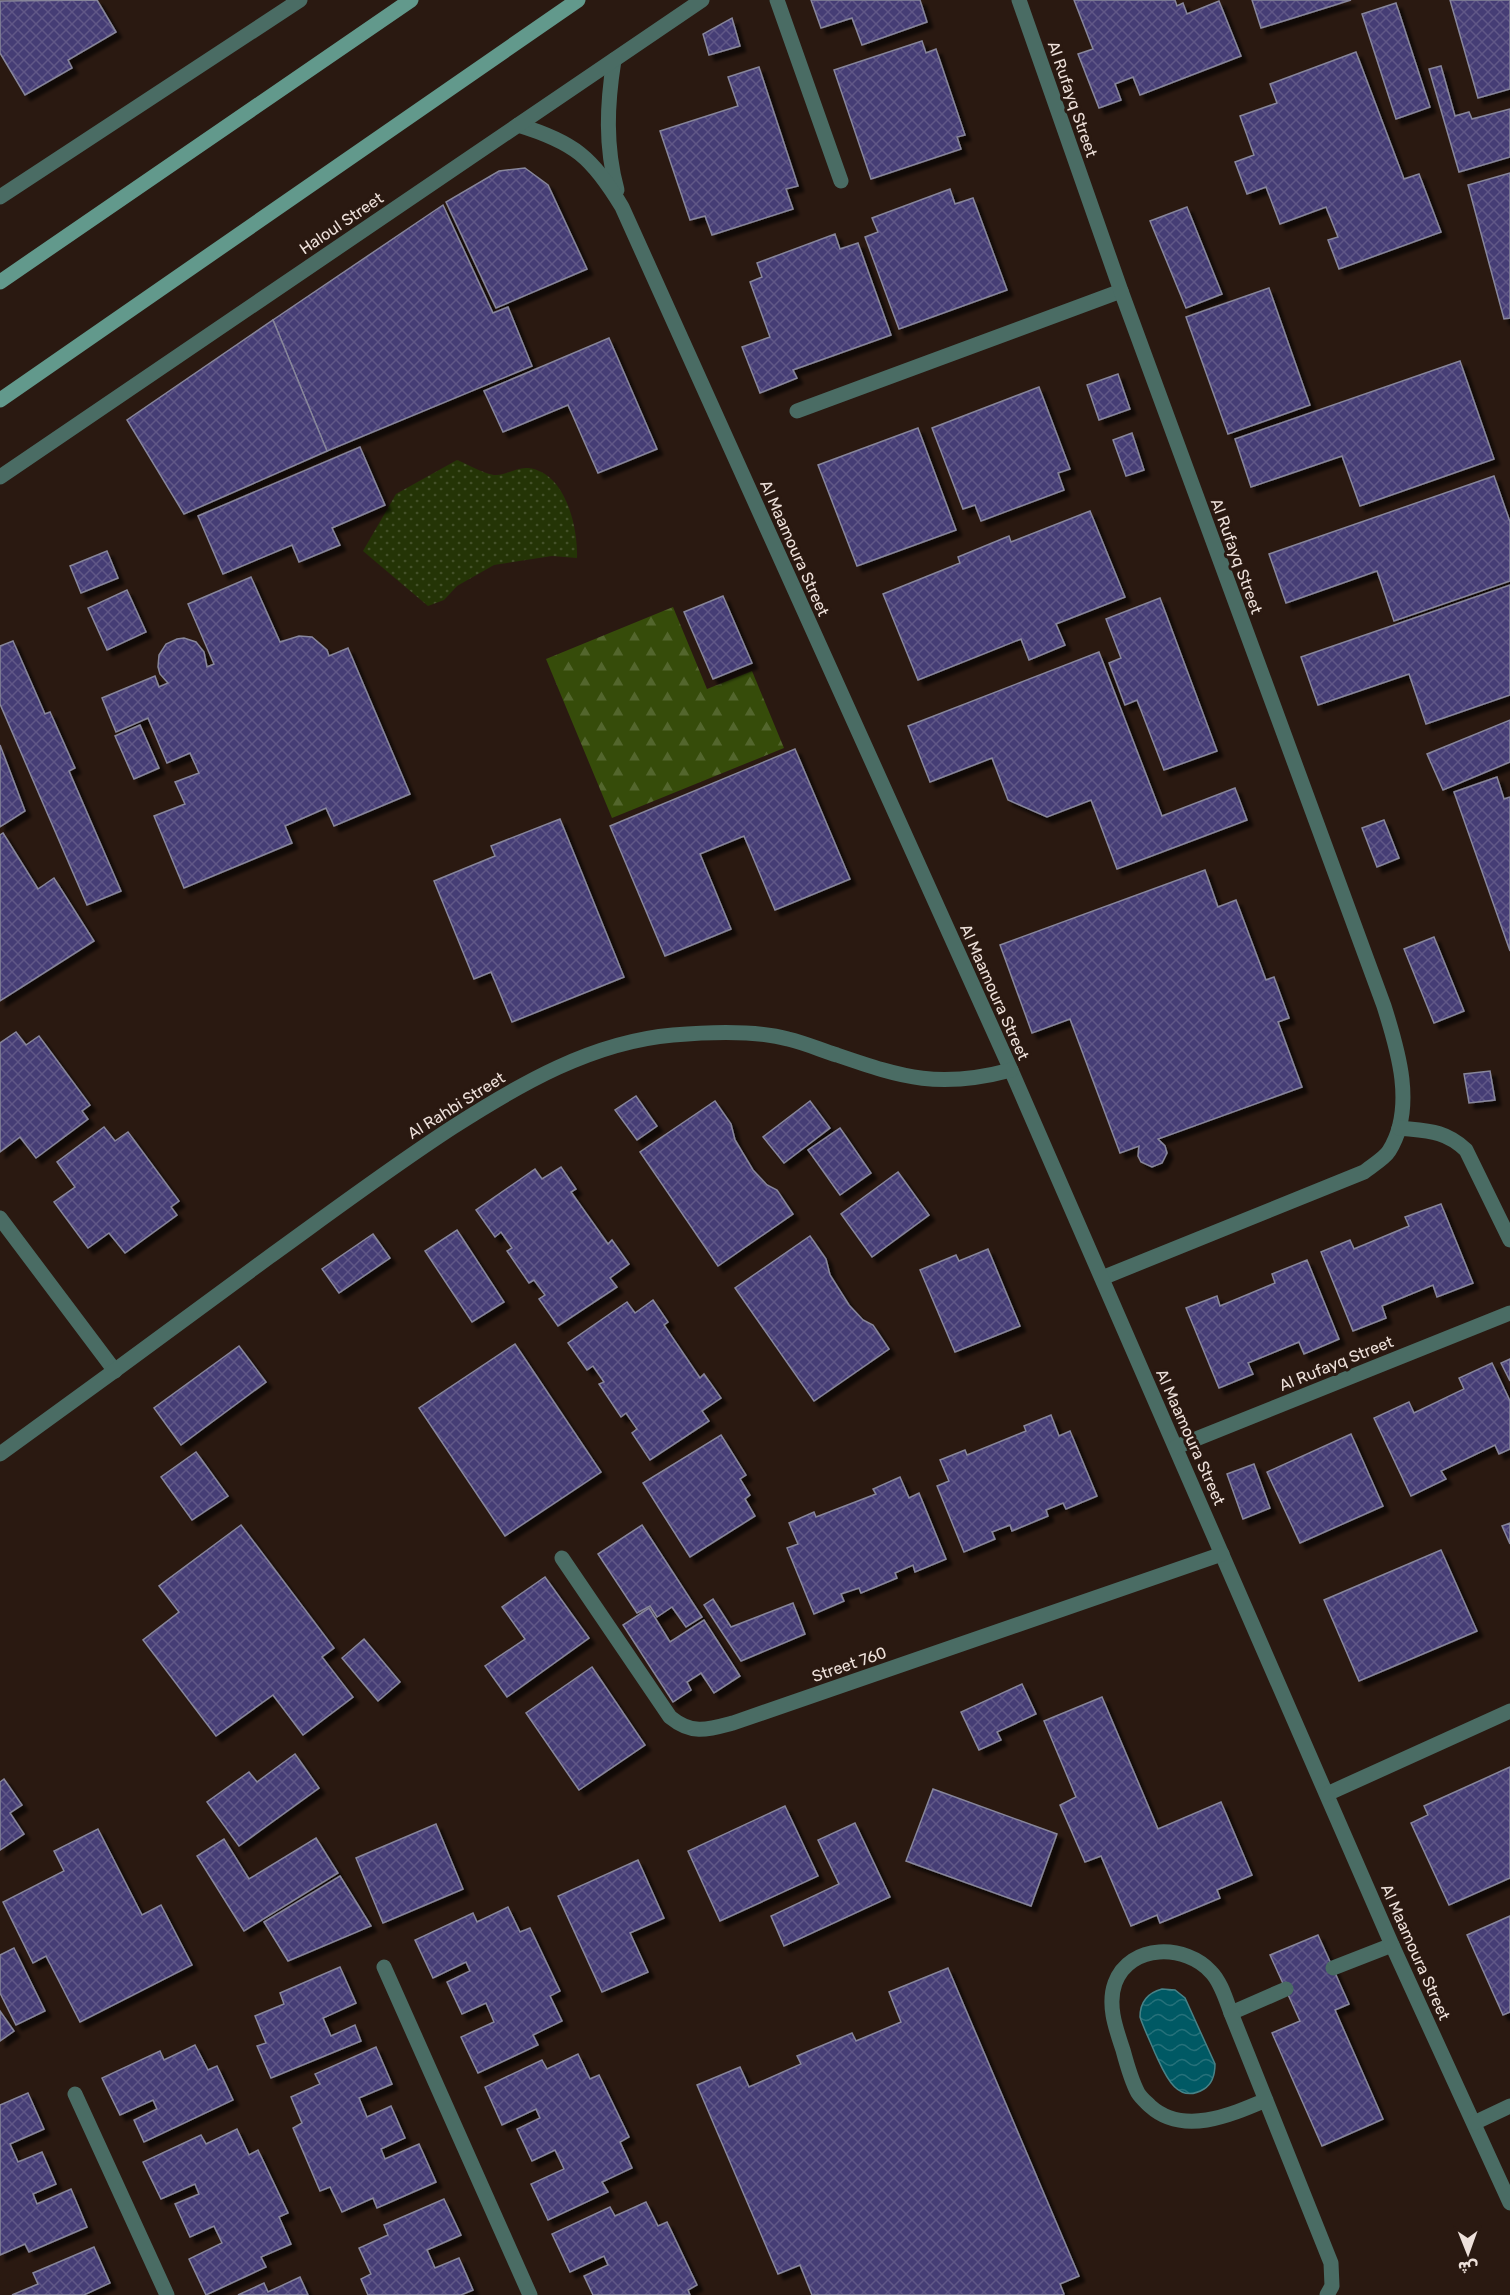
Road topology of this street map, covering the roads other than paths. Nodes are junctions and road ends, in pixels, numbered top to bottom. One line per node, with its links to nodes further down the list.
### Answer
1 (300, 0): 10 (street)
2 (411, 0): 12 (main road)
3 (578, 0): 14 (main road)
4 (702, 0): 7 (street, Haloul Street)
5 (777, 0): 9 (street)
6 (1019, 0): 13 (street, Al Rufayq Street)
7 (614, 60): 8 (street, Haloul Street); 11 (street, Al Maamoura Street)
8 (518, 125): 11 (street, Al Maamoura Street); 16 (street, Haloul Street)
9 (841, 181)
10 (0, 197)
11 (622, 207): 17 (street, Al Maamoura Street)
12 (0, 282)
13 (1121, 291): 15 (street); 18 (street, Al Rufayq Street)
14 (0, 400)
15 (797, 411)
16 (0, 477)
17 (1011, 1070): 21 (street, Al Maamoura Street); 23 (street, Al Rahbi Street)
18 (1399, 1128): 20 (street); 21 (street, Al Rufayq Street)
19 (0, 1218): 23 (street)
20 (1510, 1240)
21 (1102, 1278): 24 (street, Al Maamoura Street)
22 (1510, 1313): 24 (street, Al Rufayq Street)
23 (115, 1371): 25 (street, Al Rahbi Street)
24 (1176, 1448): 26 (street, Al Maamoura Street)
25 (0, 1454)
26 (1222, 1554): 27 (street, Street 760); 29 (street, Al Maamoura Street)
27 (562, 1558)
28 (1510, 1711): 29 (street)
29 (1327, 1794): 30 (street, Al Maamoura Street)
30 (1392, 1945): 32 (street); 38 (street, Al Maamoura Street)
31 (384, 1967): 41 (street)
32 (1333, 1968)
33 (1286, 1989): 34 (street)
34 (1231, 2013): 36 (street); 36 (street)
35 (75, 2094): 40 (street)
36 (1266, 2100): 42 (street)
37 (1510, 2106): 38 (street)
38 (1474, 2123): 39 (street, Al Maamoura Street)
39 (1510, 2203)
40 (167, 2295)
41 (530, 2295)
42 (1327, 2295)

